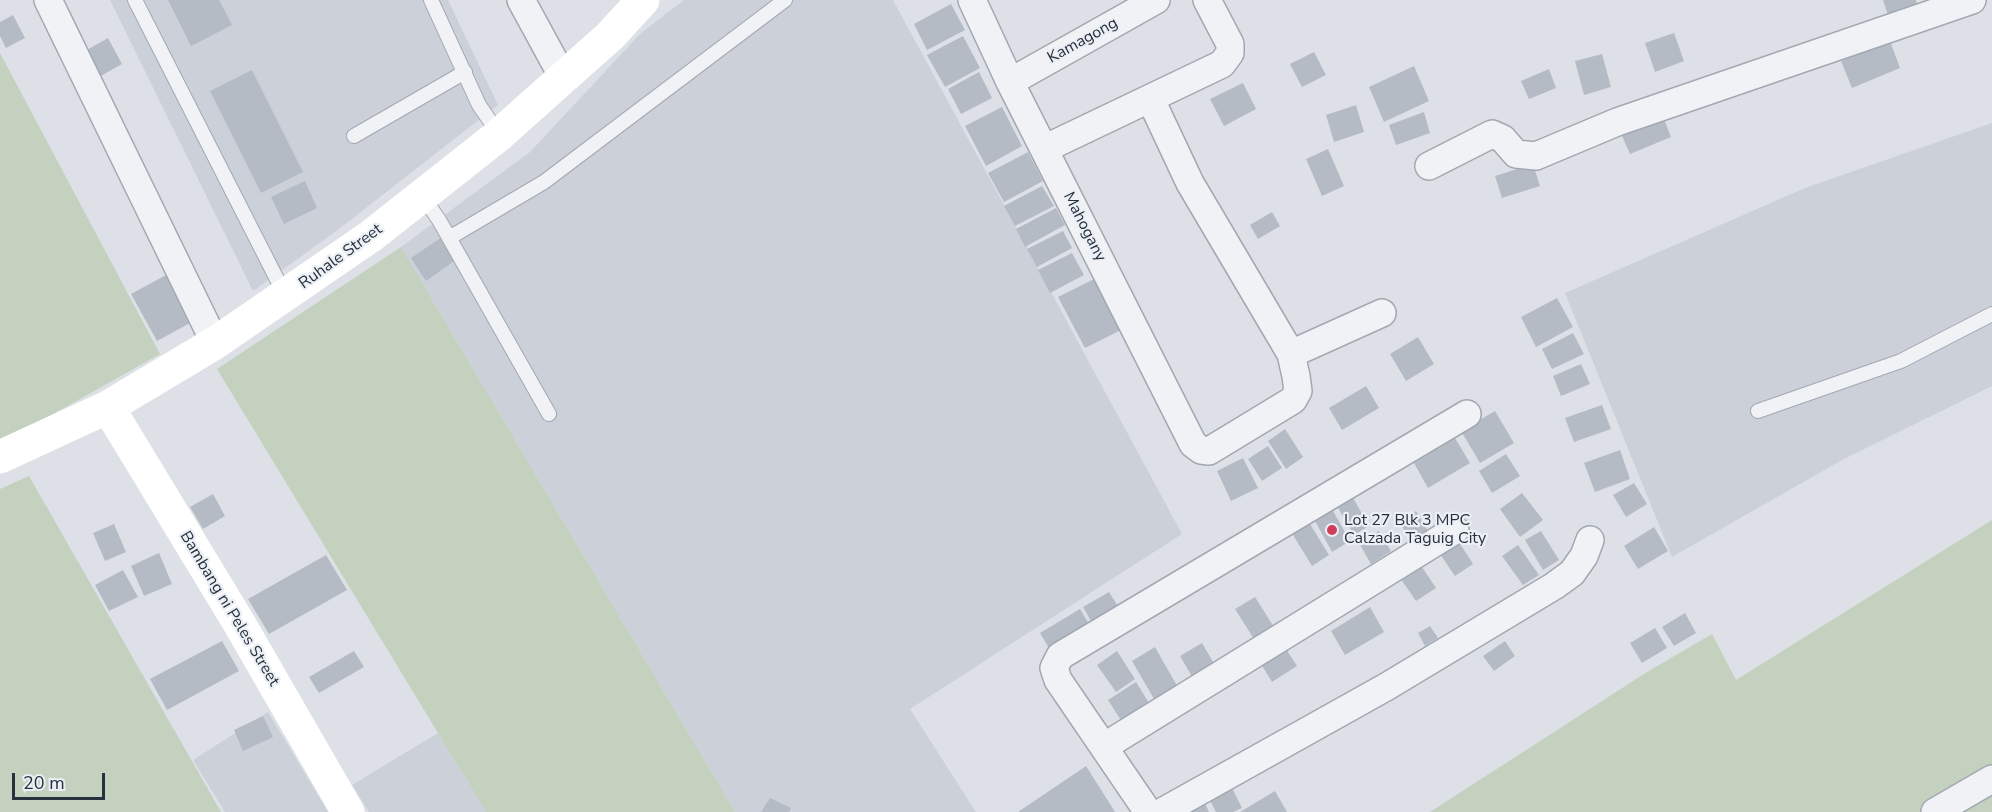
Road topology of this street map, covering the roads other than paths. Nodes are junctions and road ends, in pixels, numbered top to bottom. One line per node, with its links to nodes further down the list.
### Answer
1 (48, 0): 24 (street)
2 (135, 0): 21 (lane)
3 (431, 0): 11 (lane)
4 (521, 0): 12 (street)
5 (643, 0): 12 (street, Ruhale Street)
6 (785, 0): 20 (lane)
7 (1156, 0): 13 (street, Kamagong)
8 (1207, 0): 14 (street)
9 (1972, 0): 18 (street)
10 (978, 2): 13 (street, Mahogany)
11 (465, 72): 15 (lane); 16 (lane)
12 (564, 78): 15 (street, Ruhale Street)
13 (1010, 82): 17 (street, Mahogany)
14 (1151, 100): 17 (street); 25 (street)
15 (499, 135): 19 (street, Ruhale Street)
16 (354, 136)
17 (1044, 149): 25 (street, Mahogany)
18 (1429, 166)
19 (423, 197): 20 (lane); 21 (street, Ruhale Street)
20 (449, 238): 28 (lane)
21 (286, 296): 24 (street, Ruhale Street)
22 (1382, 313): 25 (street)
23 (1992, 314): 27 (lane)
24 (215, 343): 26 (street, Ruhale Street)
25 (1291, 354)
26 (108, 407): 30 (street, Ruhale Street); 35 (street, Bambang ni Peles Street)
27 (1758, 411)
28 (549, 414)
29 (1467, 414): 33 (street)
30 (0, 457)
31 (1455, 530): 33 (street)
32 (1590, 540): 37 (street)
33 (1105, 746): 36 (street)
34 (1992, 779): 38 (street)
35 (348, 812)
36 (1148, 812)
37 (1162, 812)
38 (1935, 812)

